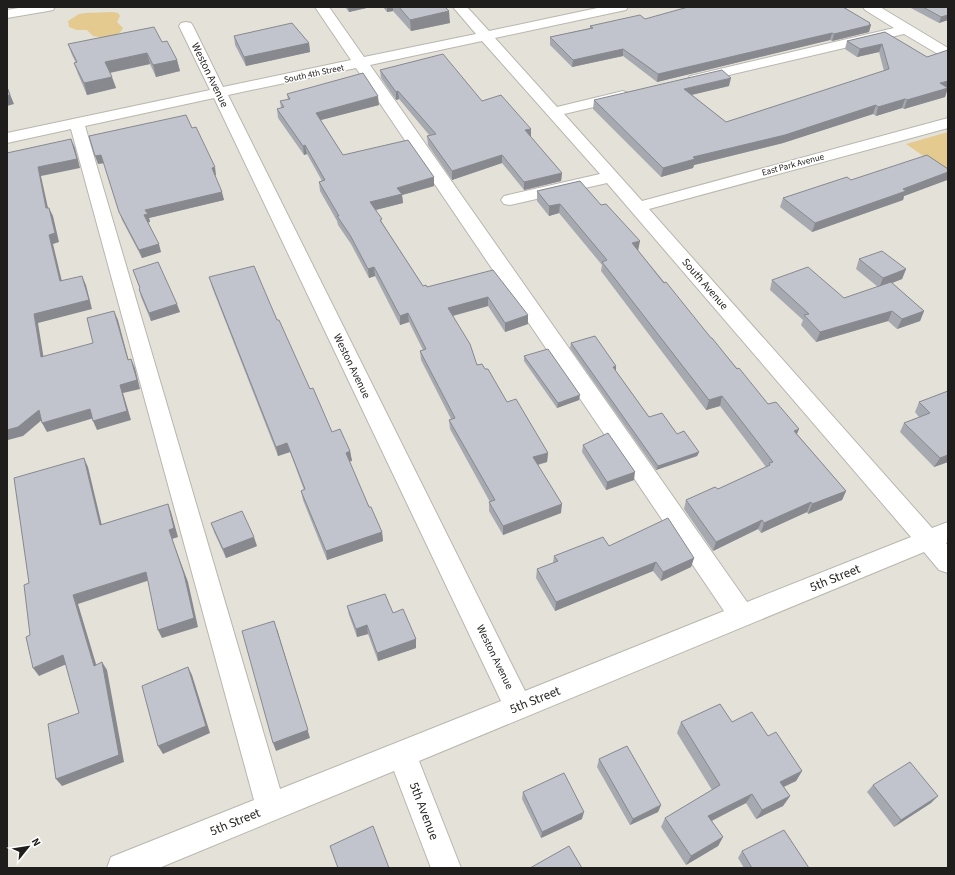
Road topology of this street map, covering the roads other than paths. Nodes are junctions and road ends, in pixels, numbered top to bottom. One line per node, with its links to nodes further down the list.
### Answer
1 (48, 7): 6 (street)
2 (322, 7): 11 (street)
3 (460, 7): 9 (street, South Avenue)
4 (621, 7): 9 (street, South 4th Street)
5 (870, 7): 8 (street)
6 (7, 14)
7 (186, 26): 14 (street, Weston Avenue)
8 (906, 29): 10 (street); 12 (street)
9 (486, 36): 11 (street, South 4th Street); 15 (street, South Avenue)
10 (948, 54)
11 (361, 64): 14 (street, South 4th Street); 24 (street)
12 (683, 82)
13 (637, 93): 15 (street)
14 (219, 94): 17 (street, South 4th Street); 25 (street, Weston Avenue)
15 (554, 112): 19 (street, South Avenue)
16 (948, 123): 21 (street, East Park Avenue)
17 (77, 124): 18 (street, South 4th Street); 27 (street)
18 (7, 138)
19 (611, 177): 20 (street); 21 (street, South Avenue)
20 (510, 200)
21 (638, 207): 22 (street, South Avenue)
22 (938, 536): 23 (street, South Avenue); 24 (street, 5th Street)
23 (948, 563)
24 (742, 616): 25 (street, 5th Street)
25 (518, 706): 26 (street, 5th Street)
26 (402, 754): 27 (street, 5th Street); 29 (street, 5th Avenue)
27 (271, 808): 28 (street, 5th Street)
28 (122, 868)
29 (446, 868)

